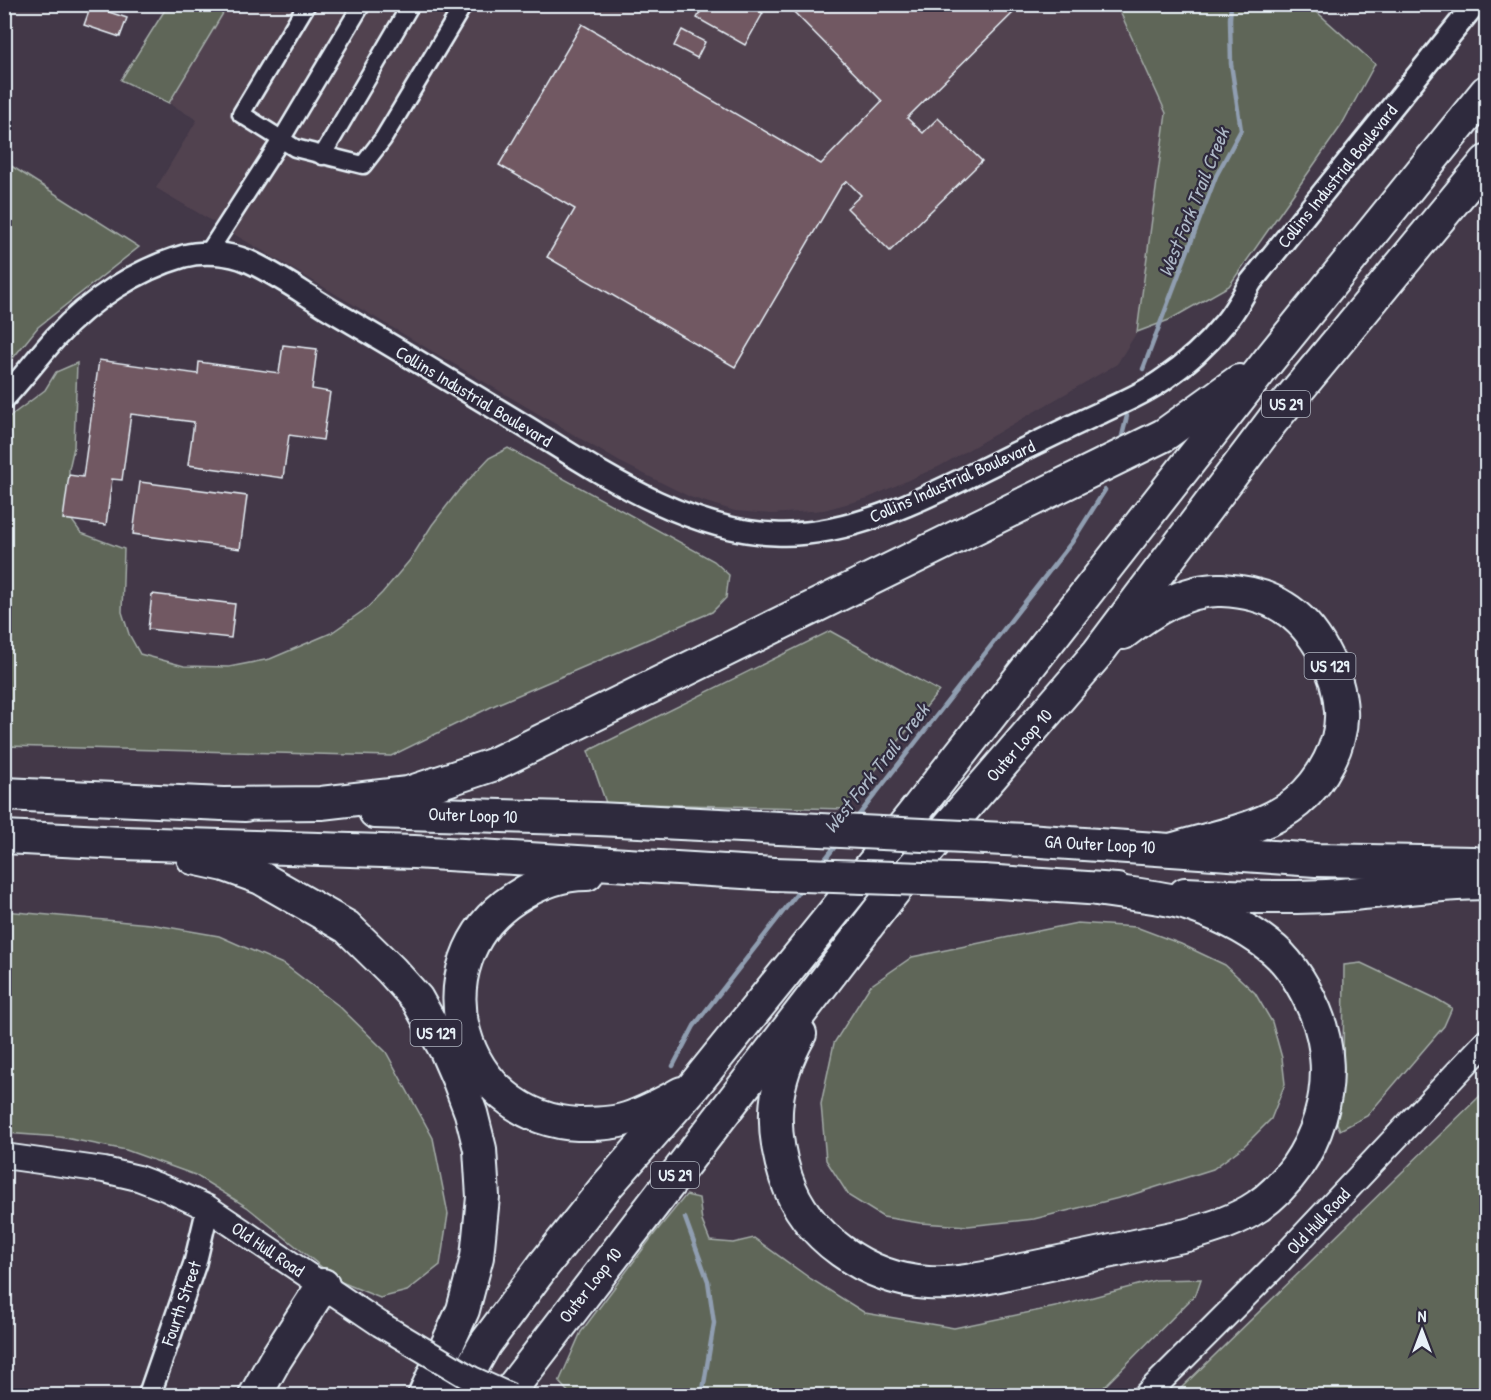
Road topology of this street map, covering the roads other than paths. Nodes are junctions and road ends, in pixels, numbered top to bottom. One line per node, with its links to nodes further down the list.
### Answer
1 (308, 4): 7 (street)
2 (362, 4): 7 (street)
3 (411, 4): 8 (street)
4 (464, 4): 8 (street)
5 (1475, 4): 10 (street, Collins Industrial Boulevard)
6 (1486, 92): 11 (highway, US 29)
7 (281, 140): 8 (street); 10 (street)
8 (322, 156)
9 (1486, 162): 13 (highway, US 29)
10 (208, 253): 12 (street, Collins Industrial Boulevard)
11 (1269, 360): 15 (highway); 26 (highway, US 29)
12 (4, 398)
13 (1097, 654): 19 (highway, US 129); 24 (highway, Outer Loop 10 / US 29)
14 (4, 794): 15 (highway, Outer Loop 10 / US 129)
15 (224, 804): 17 (highway, Outer Loop 10 / US 129, bridge)
16 (4, 837): 18 (highway, US 129)
17 (1026, 840): 19 (highway, GA Outer Loop 10 / US 129)
18 (122, 843): 21 (highway); 32 (highway, US 129)
19 (1174, 849): 20 (highway, GA Outer Loop 10)
20 (1486, 864)
21 (697, 871): 23 (highway, bridge); 26 (highway)
22 (1486, 883): 23 (highway)
23 (1097, 889): 24 (highway)
24 (845, 955): 34 (highway, Outer Loop 10 / US 29)
25 (1486, 1042): 35 (main road, Old Hull Road)
26 (693, 1087): 33 (highway, US 29)
27 (4, 1156): 28 (main road, Old Hull Road)
28 (208, 1208): 29 (main road, Old Hull Road); 30 (street, Fourth Street)
29 (323, 1285): 31 (highway); 34 (main road, Old Hull Road, bridge)
30 (149, 1395)
31 (255, 1395)
32 (424, 1395)
33 (456, 1395)
34 (508, 1395)
35 (1145, 1395)

